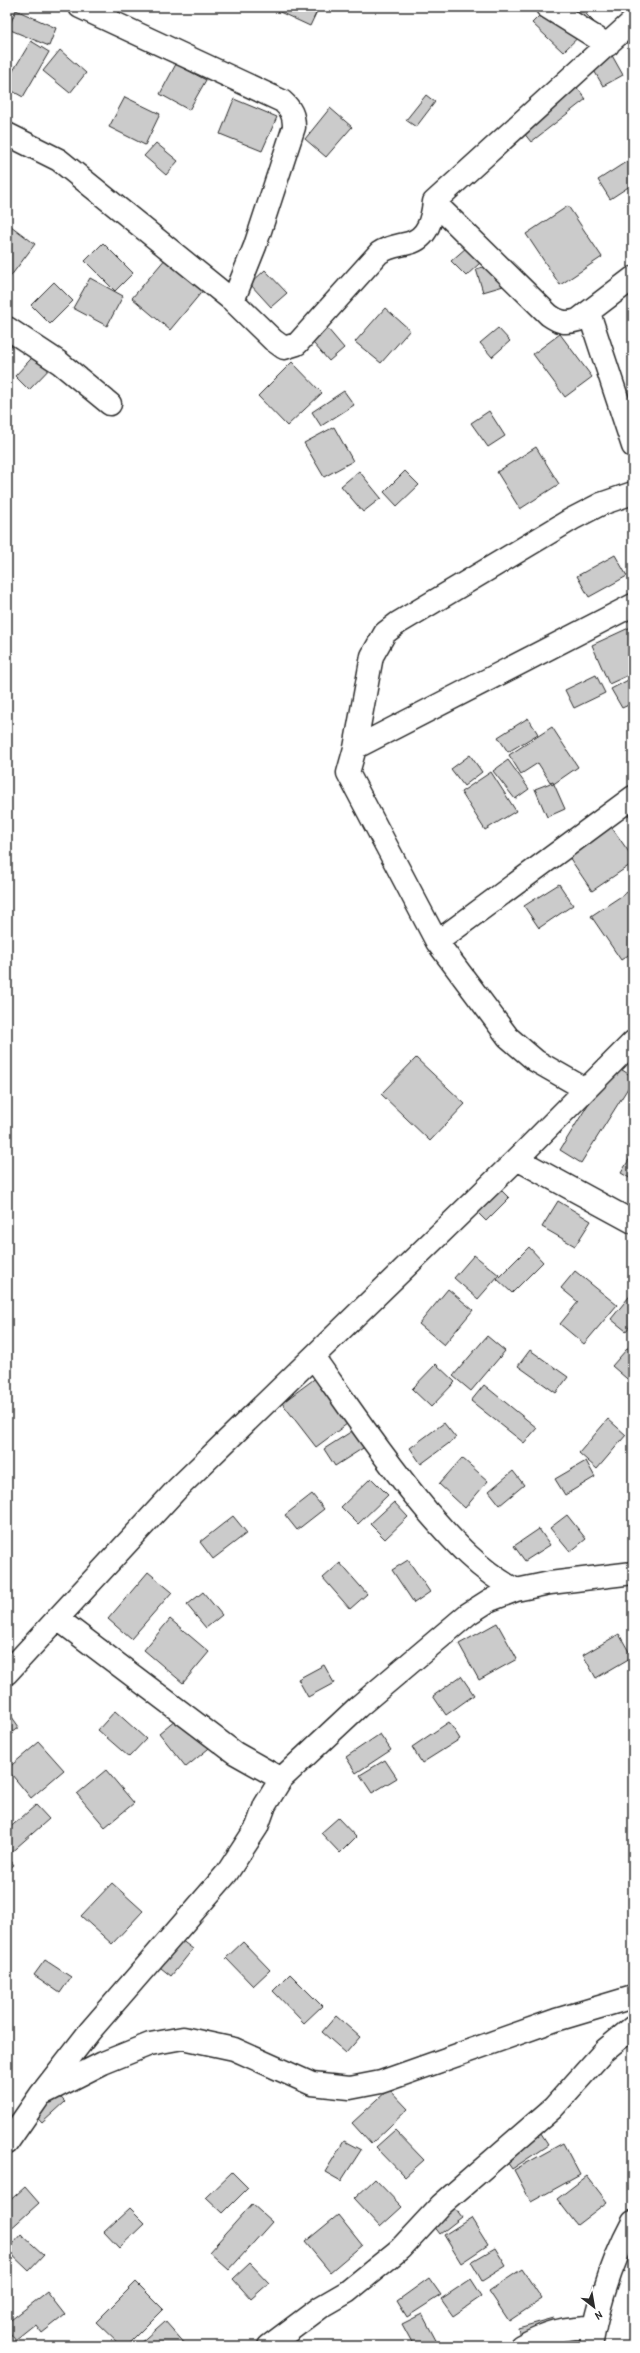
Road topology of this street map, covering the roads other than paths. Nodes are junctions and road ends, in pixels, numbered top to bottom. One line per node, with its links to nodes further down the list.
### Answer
1 (80, 7): 8 (street)
2 (547, 7): 4 (street)
3 (633, 21): 4 (street)
4 (608, 45): 6 (street)
5 (7, 134): 8 (street)
6 (434, 202): 8 (street); 9 (street)
7 (633, 278): 9 (street)
8 (233, 301)
9 (589, 313): 12 (street)
10 (7, 328): 11 (street)
11 (110, 404)
12 (633, 446)
13 (633, 493): 15 (street)
14 (633, 605): 15 (street)
15 (355, 748): 17 (street)
16 (633, 797): 17 (street)
17 (437, 942): 19 (street)
18 (631, 1048): 19 (street)
19 (585, 1089): 20 (street)
20 (517, 1159): 21 (street); 22 (street)
21 (633, 1222)
22 (314, 1358): 24 (street); 25 (street)
23 (633, 1572): 24 (street)
24 (516, 1590): 27 (street)
25 (58, 1619): 26 (street); 27 (street)
26 (7, 1672)
27 (281, 1778): 30 (street)
28 (633, 1997): 30 (street)
29 (633, 2027): 34 (street)
30 (41, 2094): 31 (street)
31 (7, 2143)
32 (630, 2234): 33 (street)
33 (593, 2336): 35 (street)
34 (269, 2346)
35 (521, 2346)

